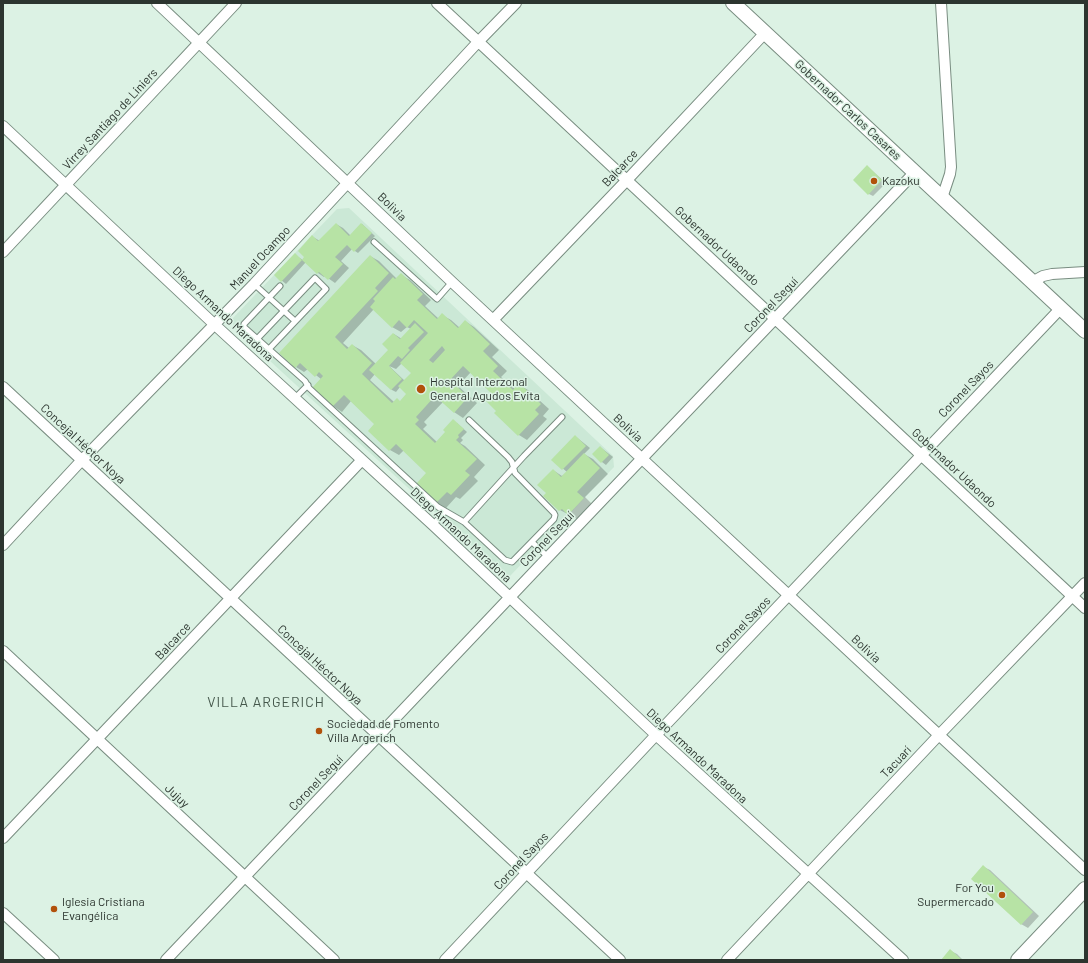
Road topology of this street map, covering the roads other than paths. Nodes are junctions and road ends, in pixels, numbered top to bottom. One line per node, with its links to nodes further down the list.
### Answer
1 (157, 3): 8 (street, Bolivia)
2 (236, 3): 8 (street, Virrey Santiago de Liniers)
3 (437, 3): 9 (street, Gobernador Udaondo)
4 (516, 3): 9 (street, Manuel Ocampo)
5 (734, 3): 7 (street, Gobernador Carlos Casares)
6 (941, 3): 15 (street)
7 (765, 33): 11 (street, Gobernador Carlos Casares); 12 (street, Balcarce)
8 (199, 42): 13 (street, Bolivia); 14 (street, Virrey Santiago de Liniers)
9 (478, 42): 12 (street, Gobernador Udaondo); 13 (street, Manuel Ocampo)
10 (3, 126): 14 (street, Diego Armando Maradona)
11 (915, 172): 15 (street, Gobernador Carlos Casares); 26 (street, Coronel Seguí)
12 (627, 180): 26 (street, Gobernador Udaondo); 27 (street, Balcarce)
13 (348, 183): 19 (street, Bolivia); 21 (street, Manuel Ocampo)
14 (66, 185): 17 (street, Virrey Santiago de Liniers); 29 (street, Diego Armando Maradona)
15 (942, 198): 20 (street, Gobernador Carlos Casares)
16 (374, 242): 19 (lane)
17 (3, 252)
18 (1085, 272): 20 (street)
19 (452, 282): 27 (street, Bolivia)
20 (1032, 282): 24 (street, Gobernador Carlos Casares)
21 (254, 284): 23 (lane); 29 (street, Manuel Ocampo)
22 (280, 286): 23 (lane)
23 (269, 298): 25 (lane); 31 (lane)
24 (1061, 308): 30 (street, Gobernador Carlos Casares); 38 (street, Coronel Sayos)
25 (284, 311): 28 (lane); 28 (lane); 31 (lane)
26 (775, 318): 38 (street, Gobernador Udaondo); 39 (street, Coronel Seguí)
27 (493, 320): 39 (street, Bolivia)
28 (295, 321): 32 (lane)
29 (215, 325): 35 (street, Diego Armando Maradona); 40 (street, Manuel Ocampo)
30 (1085, 331)
31 (257, 338): 32 (lane)
32 (269, 349): 33 (lane)
33 (308, 385): 35 (lane); 43 (lane)
34 (3, 387): 40 (street, Concejal Héctor Noya)
35 (295, 398): 41 (street, Diego Armando Maradona)
36 (562, 417): 42 (lane)
37 (469, 420): 42 (lane)
38 (921, 455): 50 (street, Coronel Sayos); 51 (street, Gobernador Udaondo)
39 (642, 459): 48 (street, Coronel Seguí); 50 (street, Bolivia)
40 (81, 461): 47 (street, Manuel Ocampo); 53 (street, Concejal Héctor Noya)
41 (361, 461): 45 (street, Diego Armando Maradona); 53 (street, Balcarce)
42 (514, 467): 44 (lane); 46 (lane)
43 (445, 511): 44 (lane); 45 (lane)
44 (464, 522): 46 (lane)
45 (433, 525): 52 (street, Diego Armando Maradona)
46 (532, 542): 48 (lane)
47 (3, 545)
48 (548, 557): 52 (street, Coronel Seguí)
49 (1085, 583): 51 (street, Tacuarí)
50 (789, 596): 56 (street, Coronel Sayos); 57 (street, Bolivia)
51 (1073, 596): 54 (street, Gobernador Udaondo); 57 (street, Tacuarí)
52 (509, 598): 56 (street, Diego Armando Maradona); 58 (street, Coronel Seguí)
53 (230, 599): 58 (street, Concejal Héctor Noya); 59 (street, Balcarce)
54 (1085, 608)
55 (3, 651): 59 (street, Jujuy)
56 (656, 735): 62 (street, Coronel Sayos); 63 (street, Diego Armando Maradona)
57 (939, 735): 61 (street, Bolivia); 63 (street, Tacuarí)
58 (378, 737): 62 (street, Concejal Héctor Noya); 64 (street, Coronel Seguí)
59 (97, 740): 60 (street, Balcarce); 64 (street, Jujuy)
60 (3, 838)
61 (1085, 870)
62 (527, 874): 70 (street, Coronel Sayos); 71 (street, Concejal Héctor Noya)
63 (808, 874): 72 (street, Tacuarí); 73 (street, Diego Armando Maradona)
64 (245, 876): 68 (street, Coronel Seguí); 69 (street, Jujuy)
65 (1085, 889): 74 (street)
66 (3, 913): 67 (street)
67 (54, 960)
68 (166, 960)
69 (334, 960)
70 (445, 960)
71 (620, 960)
72 (727, 960)
73 (903, 960)
74 (1018, 960)

